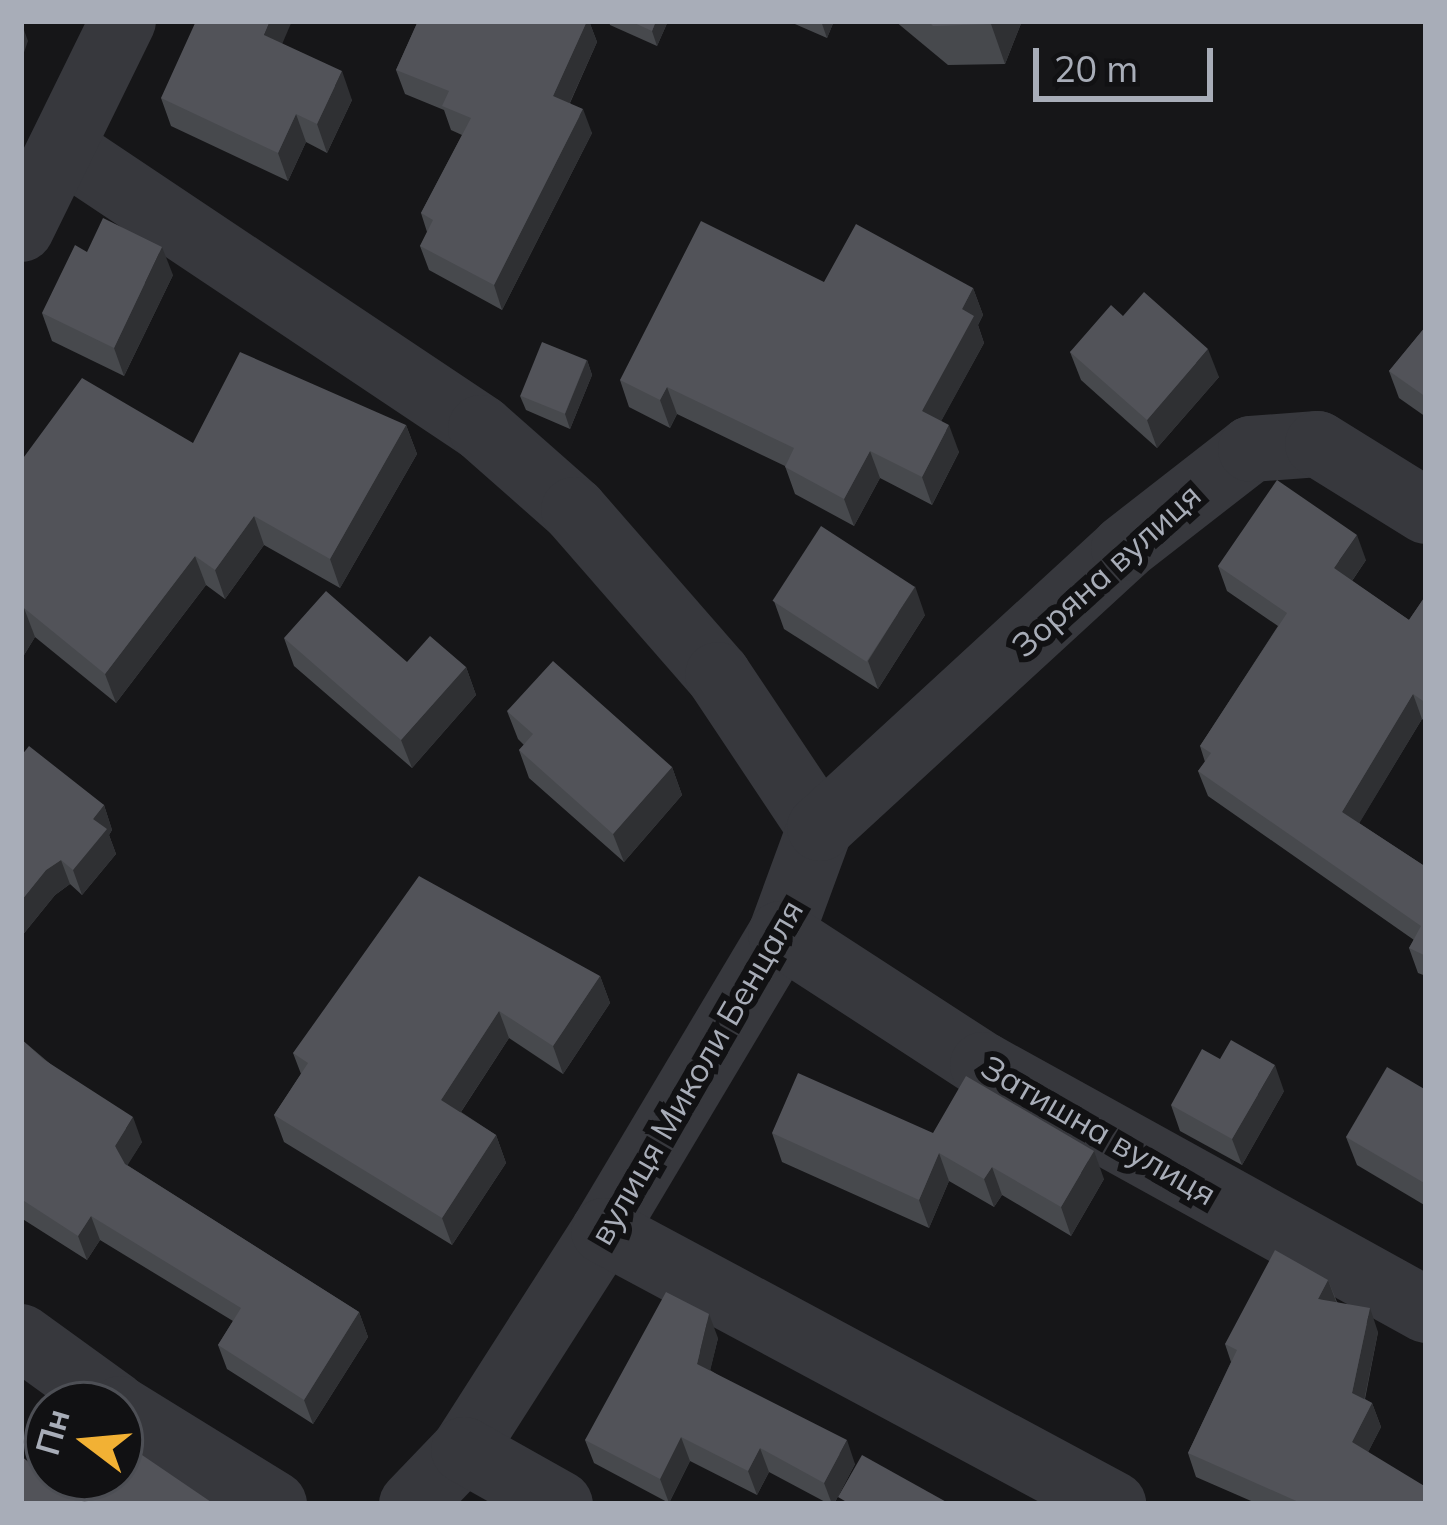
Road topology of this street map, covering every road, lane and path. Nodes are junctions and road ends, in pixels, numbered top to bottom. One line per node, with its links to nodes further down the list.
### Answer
1 (123, 21): 2 (street)
2 (62, 148): 3 (street); 5 (street)
3 (21, 229)
4 (1426, 511): 5 (street, Зоряна вулиця)
5 (820, 828): 6 (street, вулиця Миколи Бенцаля)
6 (781, 934): 7 (street, вулиця Миколи Бенцаля); 8 (street, Затишна вулиця)
7 (604, 1232): 12 (street, вулиця Миколи Бенцаля); 16 (street)
8 (1426, 1310)
9 (21, 1337): 10 (street)
10 (81, 1381)
11 (144, 1424): 13 (street)
12 (464, 1450): 14 (street, вулиця Миколи Бенцаля); 15 (street)
13 (274, 1504)
14 (412, 1504)
15 (560, 1504)
16 (1113, 1504)

